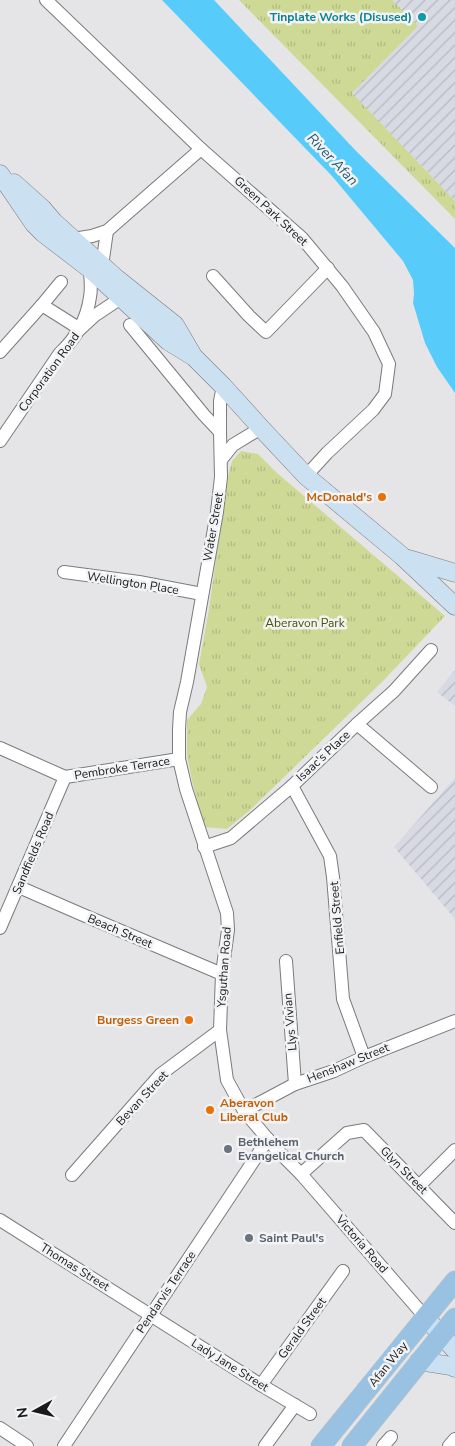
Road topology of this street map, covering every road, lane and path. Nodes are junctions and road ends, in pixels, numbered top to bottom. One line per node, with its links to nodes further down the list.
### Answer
1 (46, 0): 2 (street, Green Park Street)
2 (202, 149): 4 (street); 7 (street, Green Park Street)
3 (0, 173): 5 (street); 6 (street)
4 (107, 231): 5 (street); 6 (street, Corporation Road)
5 (73, 239): 6 (street)
6 (96, 267): 9 (street); 11 (street); 14 (street, Corporation Road)
7 (328, 268): 8 (street); 22 (street, Green Park Street)
8 (213, 276)
9 (116, 278): 11 (street); 16 (street)
10 (61, 282): 12 (street)
11 (121, 298): 14 (street); 16 (street)
12 (42, 306): 14 (street); 15 (street)
13 (130, 325): 19 (street)
14 (80, 329): 20 (street, Corporation Road)
15 (0, 352)
16 (194, 357): 17 (street)
17 (224, 386): 18 (street); 19 (street, Water Street)
18 (260, 428): 21 (street); 22 (street)
19 (220, 432): 21 (street, Water Street)
20 (0, 441)
21 (220, 460): 26 (street, Water Street)
22 (306, 476): 23 (street)
23 (402, 556): 25 (street); 27 (street)
24 (64, 572): 26 (street, Wellington Place)
25 (455, 573)
26 (202, 594): 31 (street, Water Street)
27 (455, 606)
28 (431, 650): 29 (street, Isaac's Place)
29 (357, 724): 33 (street, Isaac's Place); 34 (street)
30 (0, 748): 32 (street)
31 (179, 759): 32 (street, Pembroke Terrace); 35 (street, Ysguthan Road)
32 (65, 776): 36 (street, Sandfields Road)
33 (292, 786): 35 (street, Isaac's Place); 42 (street, Enfield Street)
34 (432, 787)
35 (204, 847): 39 (street, Ysguthan Road)
36 (19, 887): 37 (street, Sandfields Road); 39 (street, Beach Street)
37 (0, 928)
38 (286, 961): 43 (street, Llys Vivian)
39 (222, 974): 41 (street, Ysguthan Road)
40 (455, 1021): 42 (street, Henshaw Street)
41 (220, 1030): 44 (street, Ysguthan Road); 48 (street, Bevan Street)
42 (364, 1057): 43 (street, Henshaw Street)
43 (295, 1084): 44 (street, Henshaw Street)
44 (244, 1111): 45 (street, Ysguthan Road)
45 (268, 1139): 47 (street, Victoria Road); 54 (street, Pendarvis Terrace)
46 (455, 1150): 49 (street)
47 (301, 1174): 49 (street, Glyn Street); 55 (street, Victoria Road)
48 (72, 1175)
49 (419, 1186): 51 (street, Glyn Street)
50 (0, 1220): 54 (street, Thomas Street)
51 (455, 1223)
52 (343, 1271): 61 (street, Gerald Street)
53 (455, 1281): 55 (main road, Afan Way)
54 (150, 1314): 61 (street, Lady Jane Street); 67 (street, Pendarvis Terrace)
55 (426, 1318): 57 (street, Victoria Road); 69 (main road, Afan Way)
56 (455, 1318): 57 (main road, Afan Way)
57 (442, 1334): 58 (street, Victoria Road); 59 (main road, Afan Way)
58 (455, 1350)
59 (419, 1361): 60 (street); 70 (main road, Afan Way)
60 (455, 1368)
61 (261, 1385): 62 (street, Lady Jane Street)
62 (295, 1405): 63 (street, Lady Jane Street); 68 (street)
63 (310, 1414)
64 (0, 1428): 66 (street)
65 (455, 1439): 71 (street)
66 (27, 1446)
67 (64, 1446)
68 (265, 1446)
69 (321, 1446)
70 (352, 1446)
71 (450, 1446)

